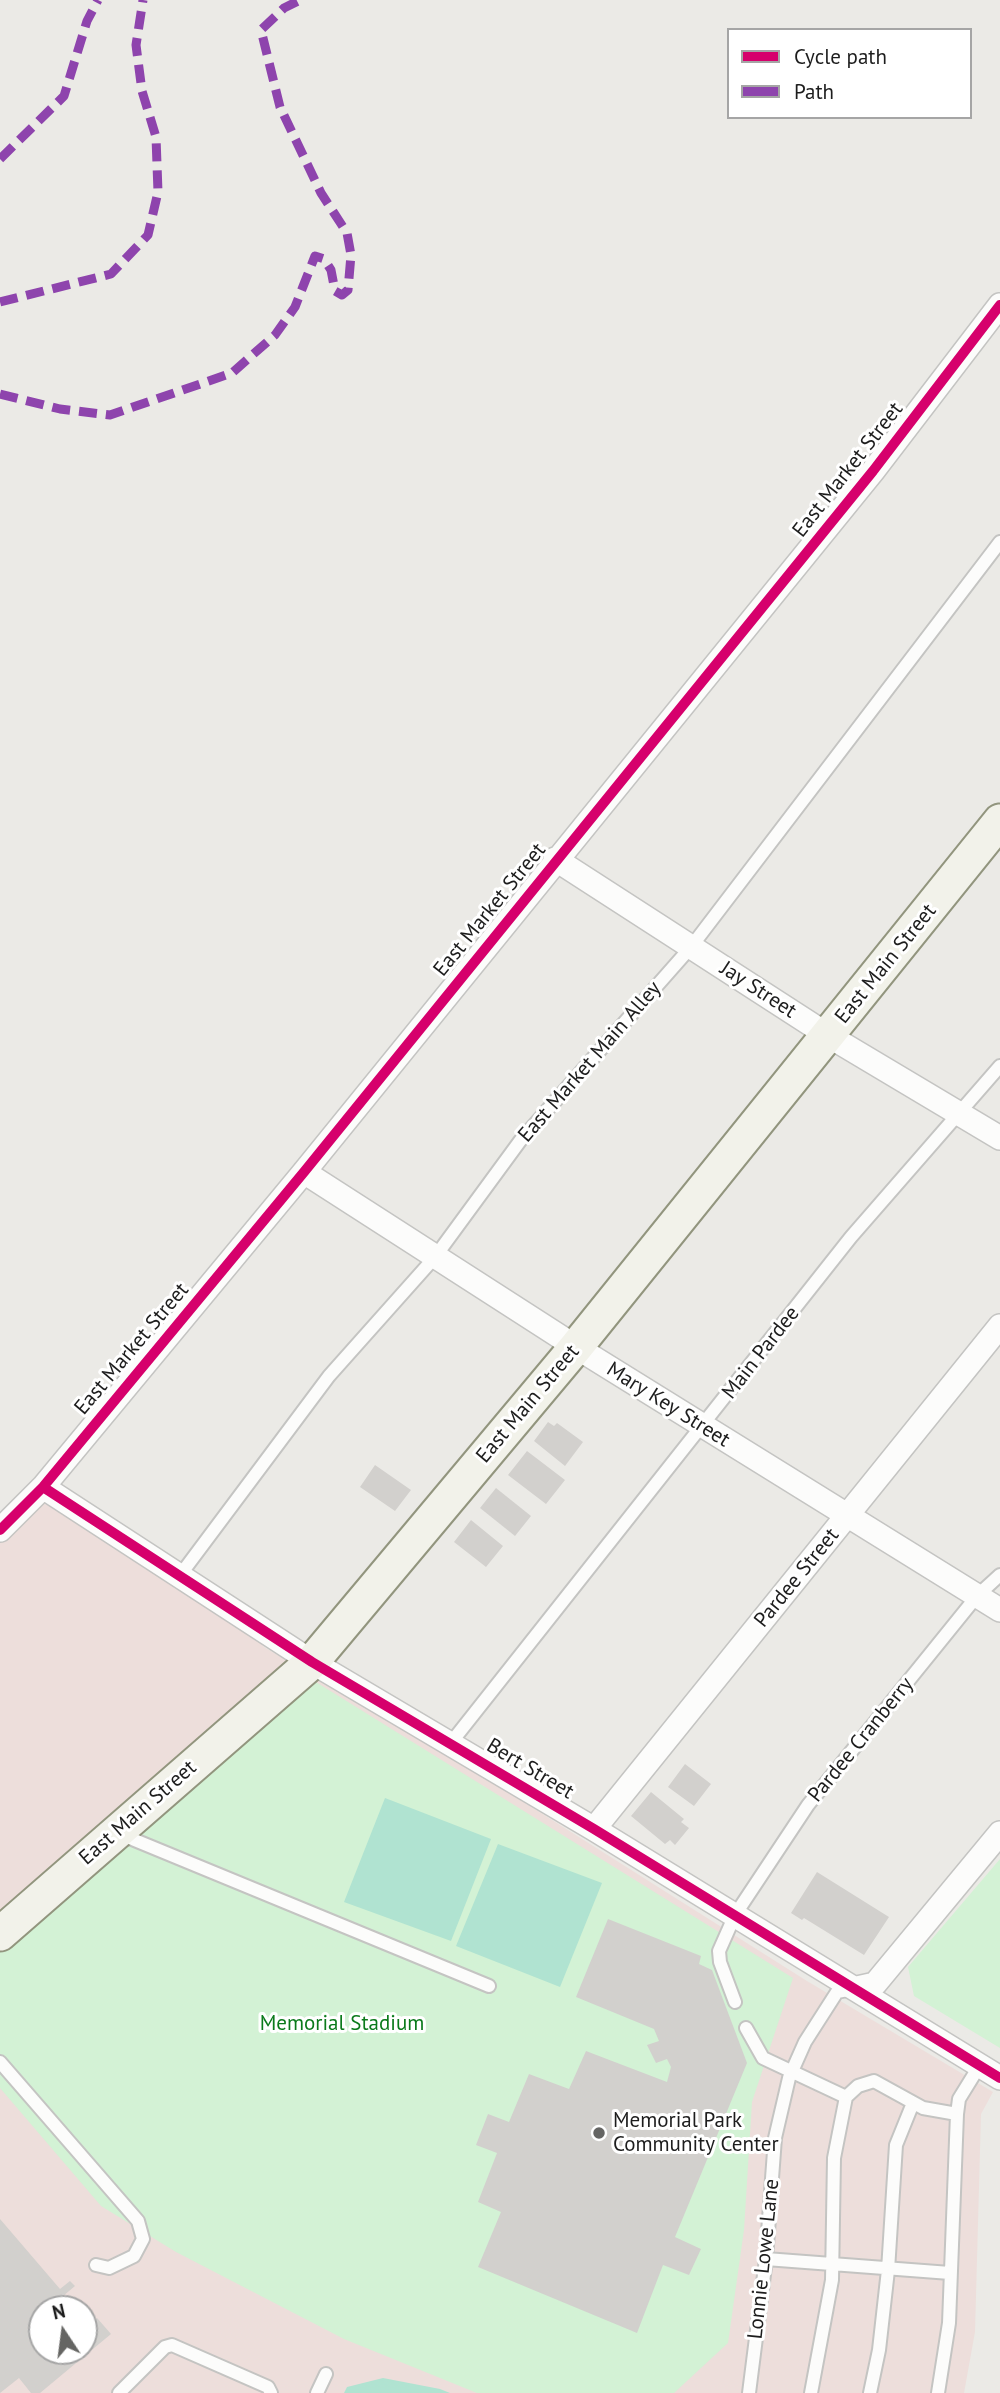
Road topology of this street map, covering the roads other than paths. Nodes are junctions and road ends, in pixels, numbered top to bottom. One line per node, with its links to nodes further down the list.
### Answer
1 (1000, 305): 4 (street, East Market Street)
2 (1000, 542): 5 (lane, East Market Main Alley)
3 (1000, 821): 6 (main road, East Main Street)
4 (555, 859): 5 (street, Jay Street); 10 (street, East Market Street)
5 (691, 947): 6 (street, Jay Street); 11 (lane, East Market Main Alley)
6 (828, 1035): 8 (street, Jay Street); 13 (main road, East Main Street)
7 (1000, 1066): 8 (lane, Main Pardee)
8 (959, 1114): 9 (street, Jay Street); 14 (lane, Main Pardee)
9 (1000, 1138)
10 (304, 1172): 11 (street, Mary Key Street); 15 (street, East Market Street)
11 (435, 1257): 13 (street, Mary Key Street); 19 (lane, East Market Main Alley)
12 (1000, 1326): 16 (street, Pardee Street)
13 (576, 1347): 14 (street, Mary Key Street); 22 (main road, East Main Street)
14 (704, 1427): 16 (street, Mary Key Street); 23 (lane, Main Pardee)
15 (43, 1487): 17 (street, East Market Street); 19 (street, Bert Street)
16 (847, 1516): 20 (street, Mary Key Street); 24 (street, Pardee Street)
17 (0, 1530)
18 (1000, 1575): 20 (lane, Pardee Cranberry)
19 (179, 1577): 22 (street, Bert Street)
20 (977, 1596): 21 (street, Mary Key Street); 27 (lane, Pardee Cranberry)
21 (1000, 1610)
22 (312, 1662): 23 (street, Bert Street); 25 (main road, East Main Street)
23 (450, 1744): 24 (street, Bert Street)
24 (594, 1829): 27 (street, Bert Street)
25 (116, 1833): 28 (main road, East Main Street); 29 (lane)
26 (1000, 1833): 30 (street)
27 (735, 1915): 30 (street, Bert Street); 31 (lane, Pardee Cranberry)
28 (0, 1934)
29 (489, 1986)
30 (857, 1988): 34 (street, Bert Street); 35 (lane, Lonnie Lowe Lane)
31 (735, 2002)
32 (746, 2028): 35 (lane)
33 (0, 2062): 41 (lane)
34 (980, 2066): 36 (street, Bert Street); 39 (lane)
35 (792, 2070): 37 (lane); 40 (lane, Lonnie Lowe Lane)
36 (1000, 2078)
37 (846, 2098): 38 (lane); 42 (lane)
38 (913, 2103): 39 (lane); 43 (lane)
39 (957, 2114): 44 (lane)
40 (766, 2259): 42 (lane); 49 (lane, Lonnie Lowe Lane)
41 (96, 2265)
42 (833, 2266): 43 (lane); 50 (lane)
43 (888, 2270): 44 (lane); 51 (lane)
44 (950, 2273): 52 (lane)
45 (326, 2374): 48 (lane)
46 (119, 2393): 47 (lane)
47 (271, 2393)
48 (317, 2393)
49 (749, 2393)
50 (811, 2393)
51 (870, 2393)
52 (938, 2393)

